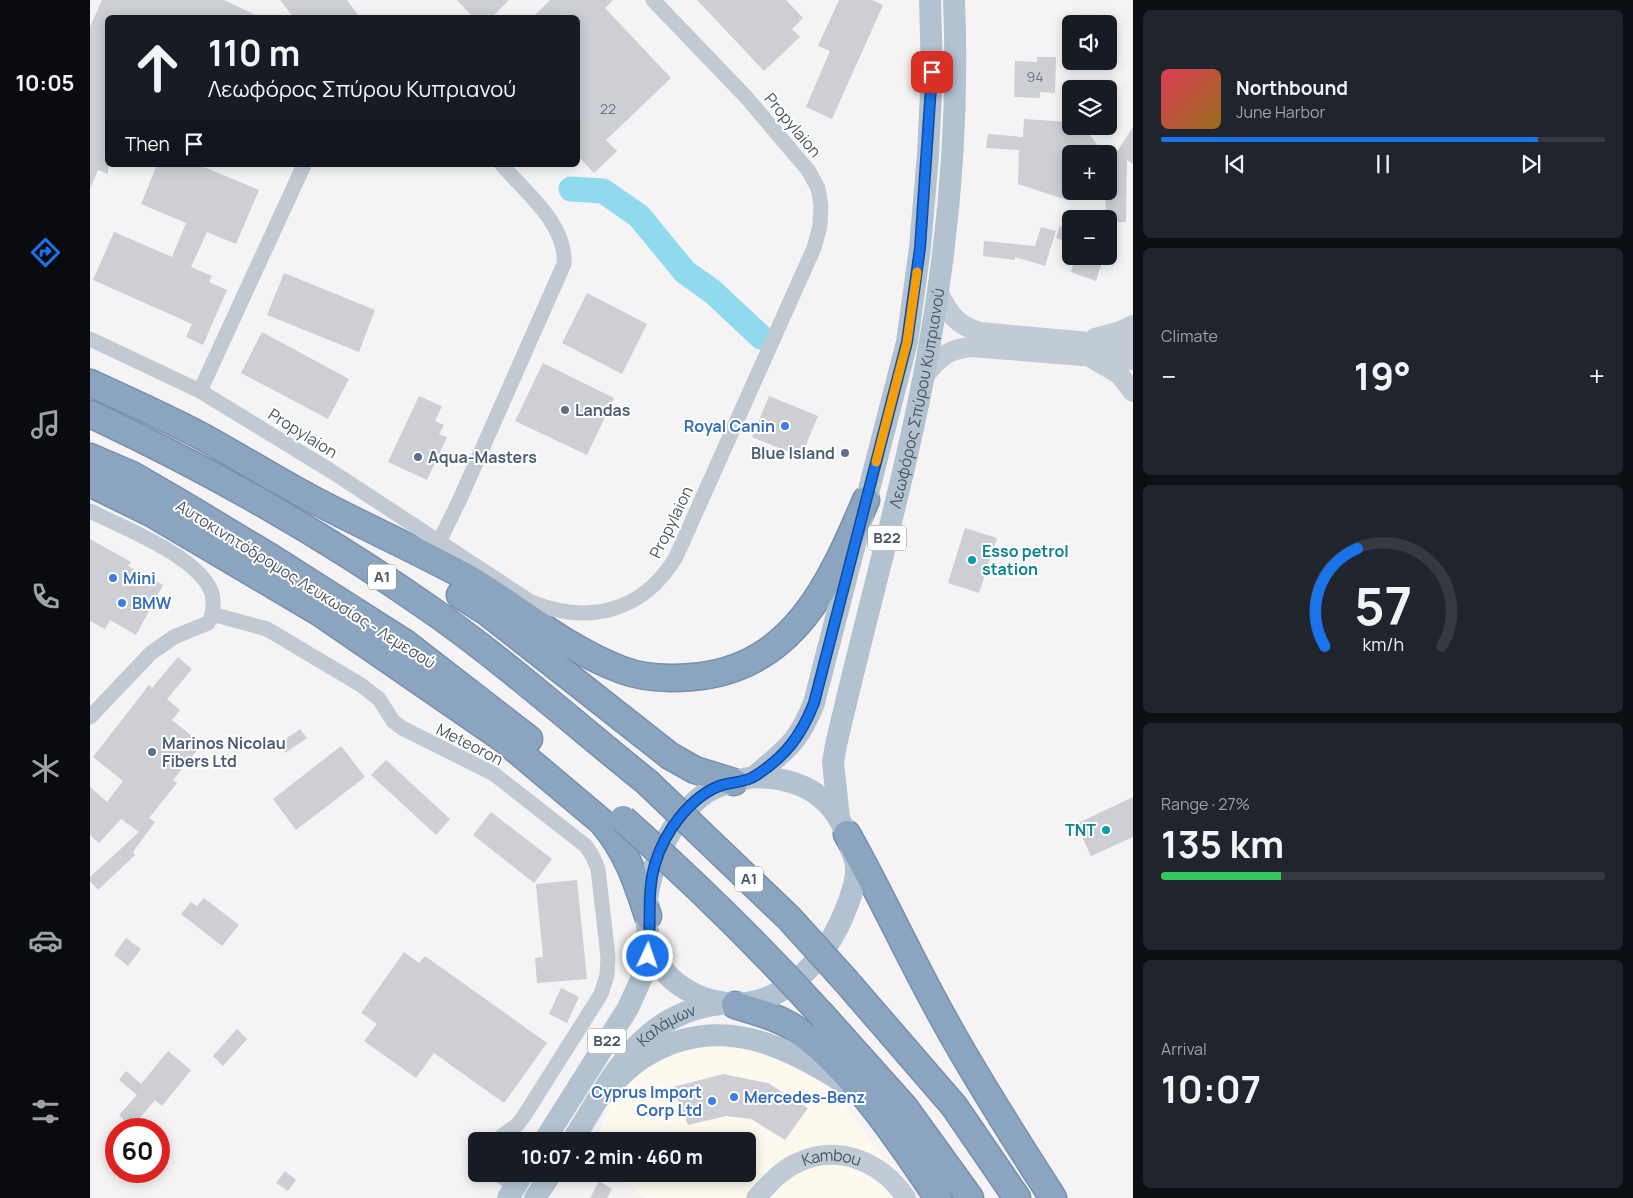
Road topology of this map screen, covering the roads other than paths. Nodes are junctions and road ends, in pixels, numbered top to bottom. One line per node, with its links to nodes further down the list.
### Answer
1 (653, 0): 22 (street, Propylaion)
2 (930, 0): 20 (main road, Λεωφόρος Σπύρου Κυπριανού / B22)
3 (954, 0): 6 (main road, Λεωφόρος Σπύρου Κυπριανού / B22)
4 (303, 167): 14 (street)
5 (504, 167): 22 (street)
6 (938, 291): 10 (main road); 12 (main road, Λεωφόρος Σπύρου Κυπριανού / B22)
7 (1133, 324): 10 (main road)
8 (90, 339): 14 (street, Propylaion)
9 (1133, 346): 10 (main road)
10 (1085, 349): 11 (main road); 12 (main road); 15 (main road)
11 (1133, 360)
12 (923, 378): 26 (main road, Λεωφόρος Σπύρου Κυπριανού / B22)
13 (90, 383): 19 (highway)
14 (200, 391): 22 (street, Propylaion)
15 (1133, 392)
16 (90, 414): 40 (highway, A1, bridge)
17 (90, 457): 39 (highway, Αυτοκινητόδρομος Λευκωσίας - Λεμεσού / A1, bridge)
18 (90, 483): 27 (highway)
19 (310, 498): 20 (highway); 25 (highway)
20 (866, 500): 25 (main road, Λεωφόρος Σπύρου Κυπριανού / B22)
21 (90, 511): 23 (street)
22 (439, 542)
23 (212, 614): 24 (street); 31 (street, Meteoron)
24 (90, 717)
25 (744, 779): 26 (main road, B22); 27 (main road, B22)
26 (843, 826): 28 (main road, B22); 41 (highway)
27 (648, 924): 28 (main road, B22); 32 (main road, Καλάμων / B22)
28 (730, 1004): 29 (main road, Καλάμων / B22); 30 (highway)
29 (603, 1094): 30 (main road); 33 (main road, Καλάμων / B22)
30 (863, 1095): 38 (highway)
31 (507, 1132)
32 (550, 1132)
33 (578, 1132)
34 (546, 1182): 35 (main road)
35 (535, 1198)
36 (756, 1198): 37 (main road, Kambou)
37 (906, 1198)
38 (938, 1198)
39 (970, 1198)
40 (1017, 1198)
41 (1053, 1198)

